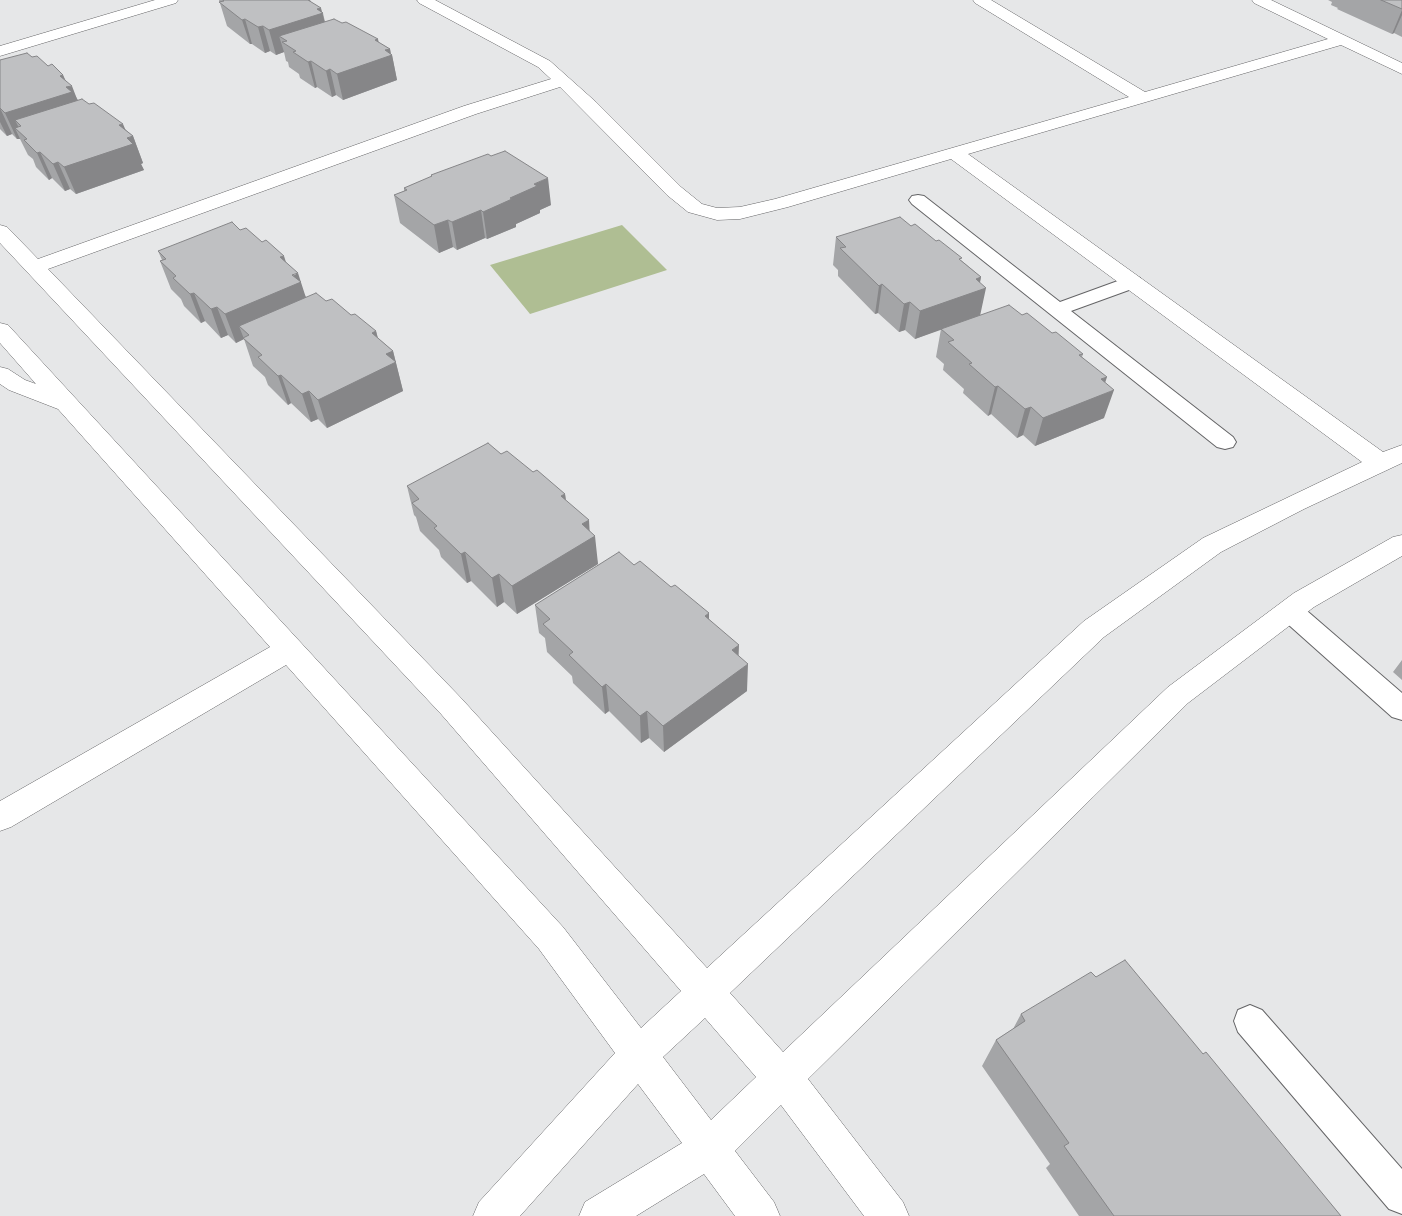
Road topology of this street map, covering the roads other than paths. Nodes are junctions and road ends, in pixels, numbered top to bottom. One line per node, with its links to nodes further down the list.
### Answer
1 (170, 0): 6 (street)
2 (428, 0): 8 (street)
3 (980, 0): 9 (street)
4 (1258, 0): 5 (street)
5 (1342, 40): 7 (street); 9 (street)
6 (0, 51)
7 (1402, 69)
8 (563, 81): 10 (street); 13 (street)
9 (1143, 98): 10 (street)
10 (954, 153): 14 (street)
11 (918, 200): 15 (lane)
12 (0, 231): 13 (street)
13 (34, 267): 26 (street)
14 (1133, 282): 15 (lane); 20 (street)
15 (1057, 309): 19 (lane)
16 (0, 330): 18 (street)
17 (0, 374): 18 (street)
18 (67, 404): 23 (street)
19 (1225, 442)
20 (1392, 458): 26 (street)
21 (1402, 544): 22 (street)
22 (1290, 611): 24 (lane); 29 (street)
23 (289, 649): 25 (street); 28 (street)
24 (1402, 709)
25 (0, 816)
26 (705, 992): 28 (street); 29 (street)
27 (1250, 1021): 31 (lane)
28 (639, 1055): 30 (street); 32 (street)
29 (781, 1079): 30 (street); 35 (street)
30 (709, 1149): 33 (street); 34 (street)
31 (1402, 1196)
32 (493, 1216)
33 (599, 1216)
34 (760, 1216)
35 (889, 1216)

